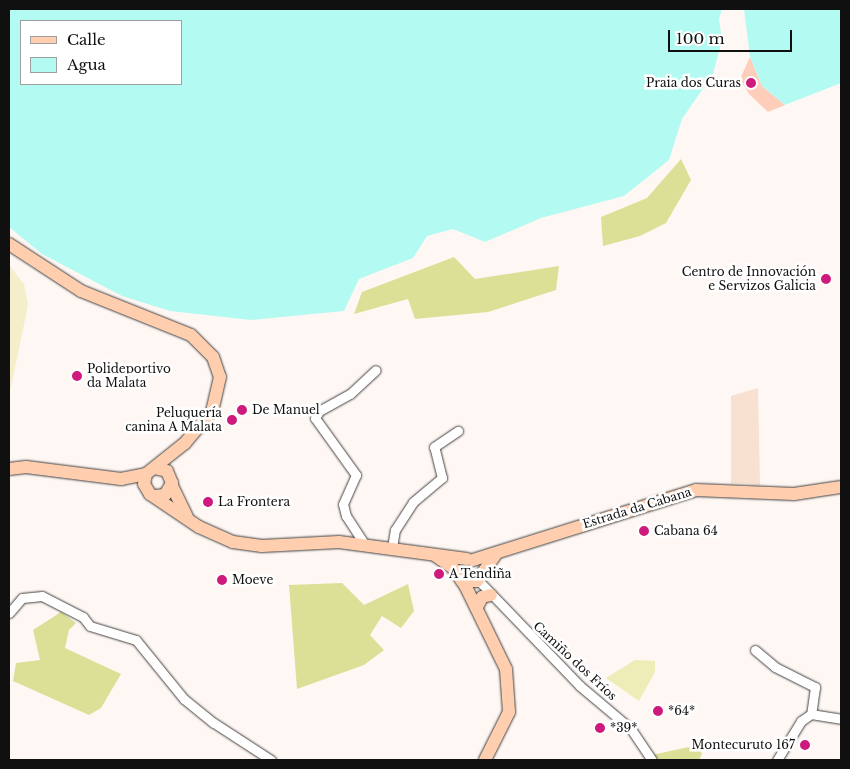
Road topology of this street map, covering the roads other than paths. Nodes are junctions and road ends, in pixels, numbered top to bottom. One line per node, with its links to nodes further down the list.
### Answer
1 (9, 244): 4 (main road)
2 (376, 370): 12 (street)
3 (458, 430): 13 (street)
4 (185, 443): 6 (main road); 8 (main road)
5 (9, 469): 7 (main road)
6 (151, 471): 7 (main road); 8 (main road); 10 (main road)
7 (121, 479): 10 (main road, Estrada da Cabana)
8 (171, 481): 10 (main road); 11 (main road, Estrada da Cabana)
9 (841, 487): 15 (main road, Estrada da Cabana)
10 (150, 493): 11 (main road, Estrada da Cabana)
11 (193, 524): 12 (main road, Estrada da Cabana)
12 (365, 545): 13 (main road, Estrada da Cabana)
13 (392, 548): 14 (main road, Estrada da Cabana)
14 (432, 554): 16 (main road, Estrada da Cabana); 17 (main road, Estrada da Cabana)
15 (496, 554): 16 (main road, Estrada da Cabana); 18 (main road)
16 (470, 560): 17 (main road); 18 (main road)
17 (460, 577): 18 (main road); 20 (main road)
18 (479, 578): 19 (street, Camiño dos Fríos); 20 (main road)
19 (491, 594): 20 (main road); 27 (street, Camiño dos Fríos)
20 (479, 609): 26 (main road)
21 (9, 613): 25 (street)
22 (755, 650): 23 (street)
23 (811, 714): 24 (street); 28 (street)
24 (841, 719)
25 (272, 760)
26 (485, 760)
27 (652, 760)
28 (777, 760)

